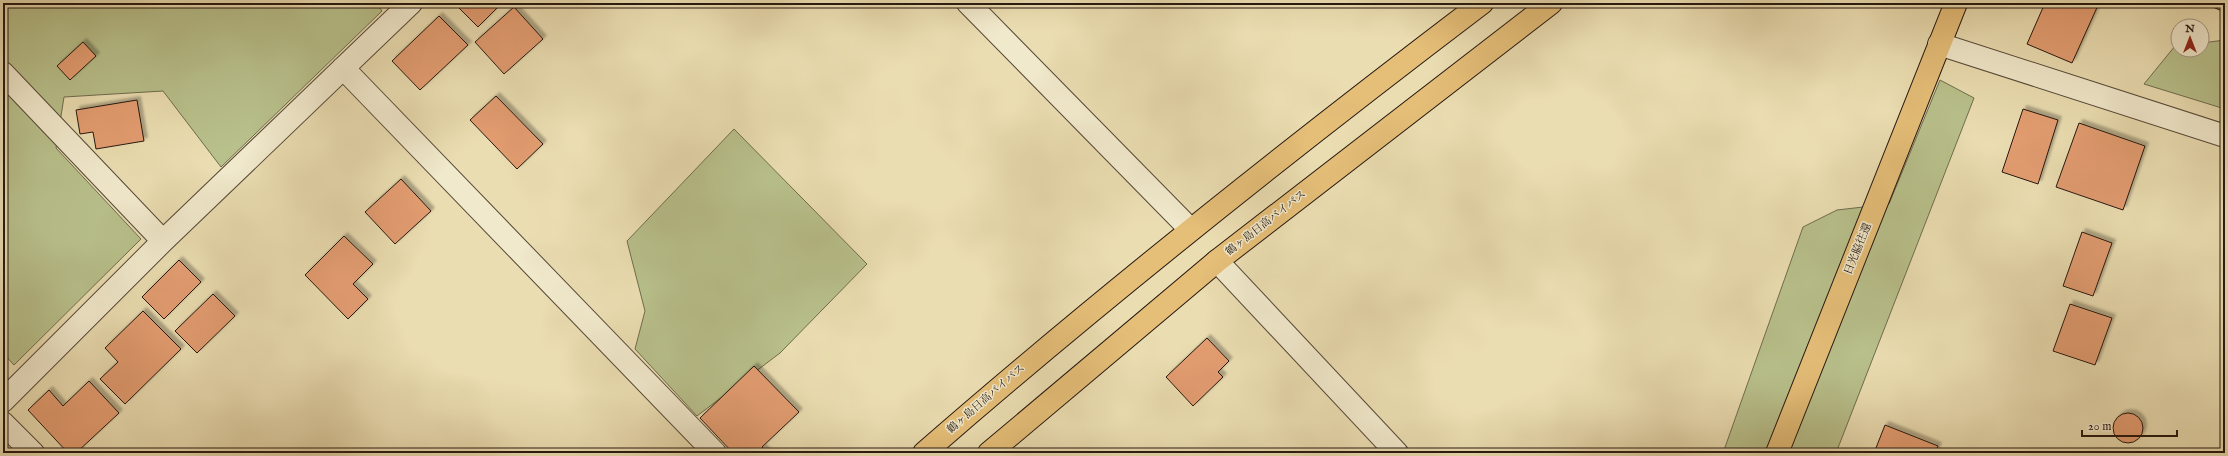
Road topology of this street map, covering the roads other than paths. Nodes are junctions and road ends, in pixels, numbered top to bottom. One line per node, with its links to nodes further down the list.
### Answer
1 (411, 3): 7 (street)
2 (968, 3): 10 (street)
3 (1482, 3): 10 (highway, 鶴ヶ島日高バイパス)
4 (1551, 3): 12 (highway, 鶴ヶ島日高バイパス)
5 (1956, 3): 6 (highway, 日光脇往還)
6 (1939, 44): 9 (street); 20 (highway, 日光脇往還)
7 (343, 68): 11 (street); 16 (street)
8 (3, 73): 11 (street)
9 (2225, 136)
10 (1190, 229): 17 (highway, 鶴ヶ島日高バイパス)
11 (163, 241): 13 (street)
12 (1217, 261): 18 (highway, 鶴ヶ島日高バイパス); 19 (street)
13 (7, 389)
14 (3, 423): 15 (street)
15 (33, 453)
16 (715, 453)
17 (924, 453)
18 (989, 453)
19 (1397, 453)
20 (1777, 453)

